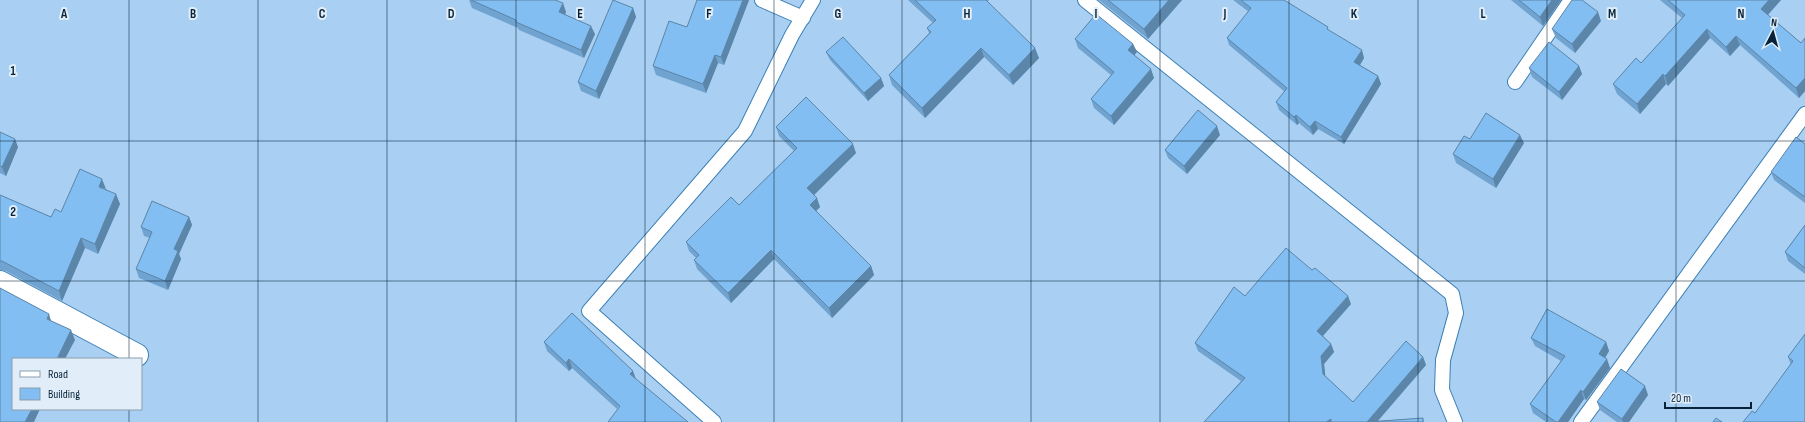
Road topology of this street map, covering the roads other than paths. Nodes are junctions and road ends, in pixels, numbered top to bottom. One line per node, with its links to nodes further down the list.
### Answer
1 (762, 0): 5 (lane)
2 (813, 0): 5 (lane)
3 (1085, 0): 11 (lane)
4 (1571, 0): 6 (lane)
5 (802, 18): 10 (lane)
6 (1515, 82)
7 (1805, 114): 12 (lane)
8 (0, 282): 9 (street)
9 (138, 356)
10 (714, 422)
11 (1454, 422)
12 (1581, 422)

